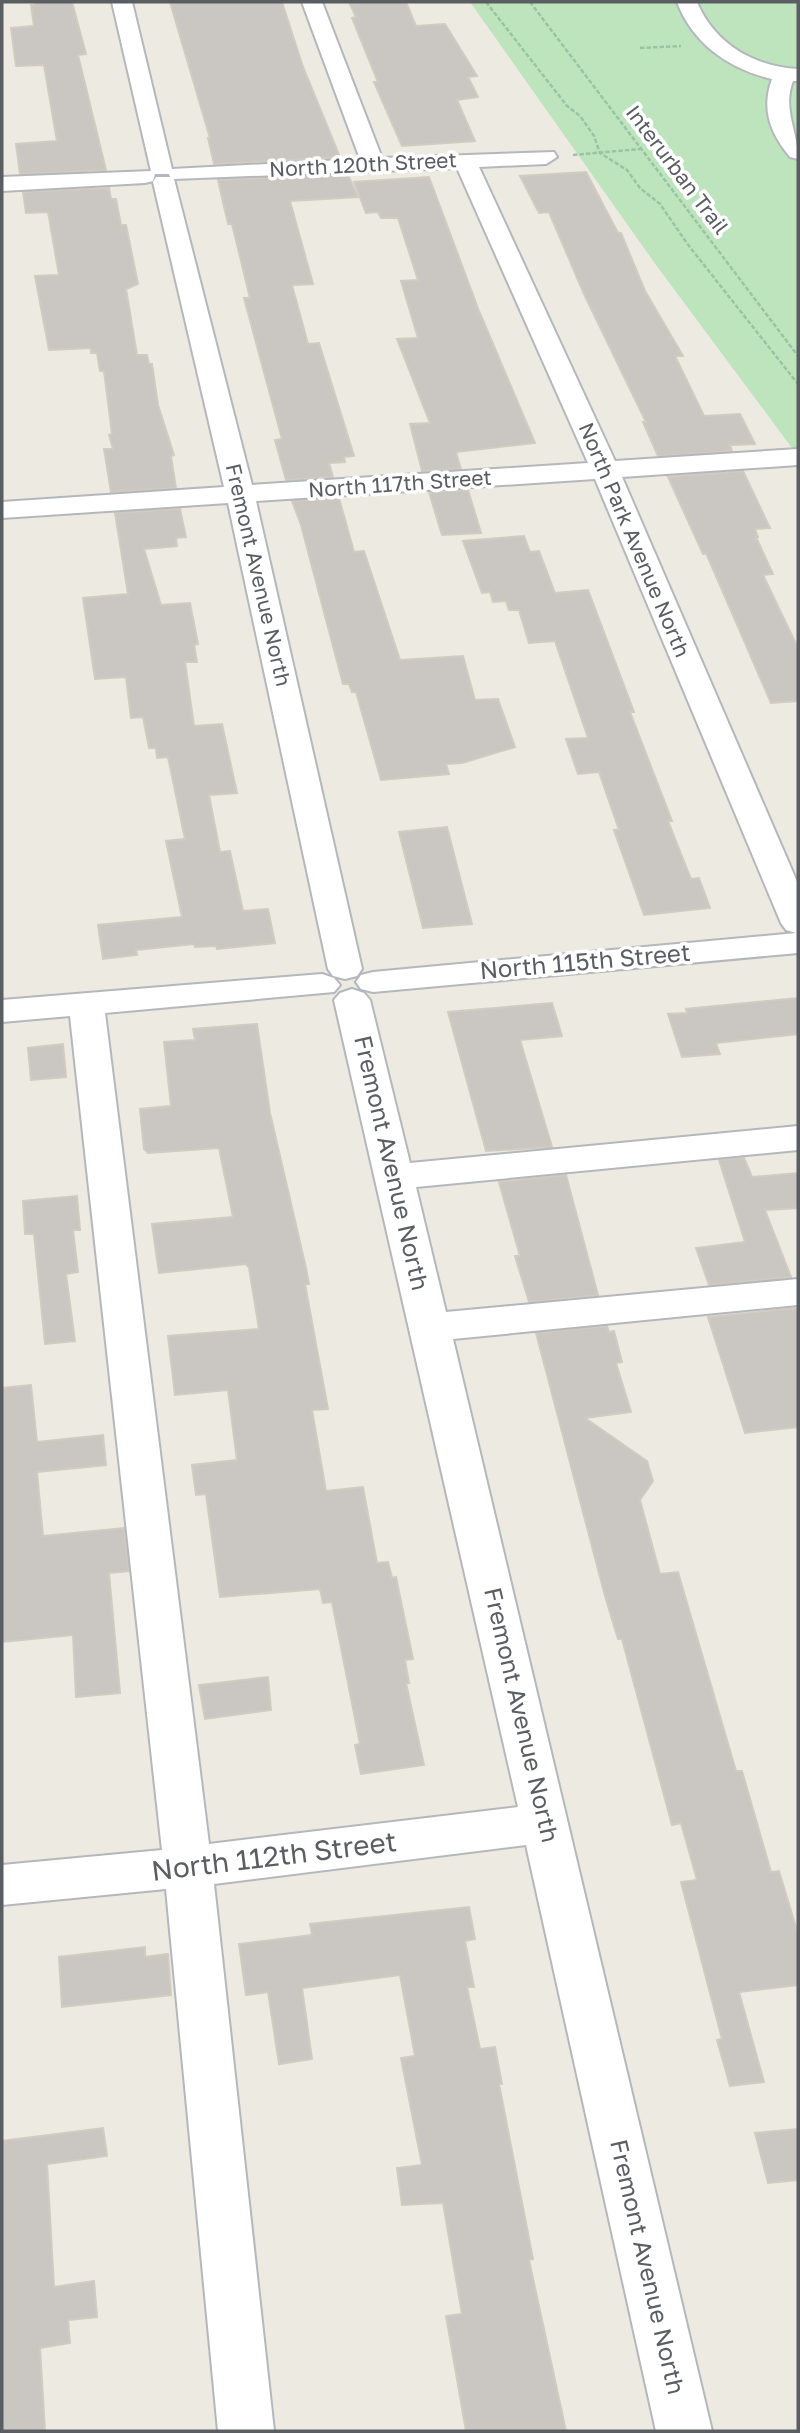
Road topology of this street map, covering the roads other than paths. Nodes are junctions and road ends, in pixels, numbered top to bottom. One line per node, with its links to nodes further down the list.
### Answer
1 (122, 2): 9 (street, Fremont Avenue North)
2 (312, 2): 8 (street)
3 (687, 2): 4 (street)
4 (791, 76): 5 (street)
5 (798, 152)
6 (546, 157): 7 (street, North 120th Street)
7 (465, 160): 8 (street, North 120th Street); 12 (street, North Park Avenue North)
8 (373, 163): 9 (street, North 120th Street)
9 (163, 175): 10 (street, North 120th Street); 13 (street, Fremont Avenue North)
10 (2, 184)
11 (798, 457): 12 (street, North 117th Street)
12 (605, 470): 13 (street, North 117th Street); 15 (street, North Park Avenue North)
13 (240, 494): 14 (street, North 117th Street); 17 (street, Fremont Avenue North)
14 (2, 510)
15 (798, 923)
16 (798, 943): 17 (street, North 115th Street)
17 (348, 984): 18 (street, North 115th Street); 21 (street, Fremont Avenue North)
18 (86, 1004): 19 (street, North 115th Street); 25 (street)
19 (2, 1011)
20 (798, 1138): 21 (street)
21 (395, 1177): 23 (street, Fremont Avenue North)
22 (798, 1292): 23 (street)
23 (430, 1327): 24 (street, Fremont Avenue North)
24 (546, 1823): 25 (street, North 112th Street); 28 (street, Fremont Avenue North)
25 (187, 1867): 26 (street, North 112th Street); 27 (street)
26 (2, 1885)
27 (246, 2431)
28 (684, 2431)

